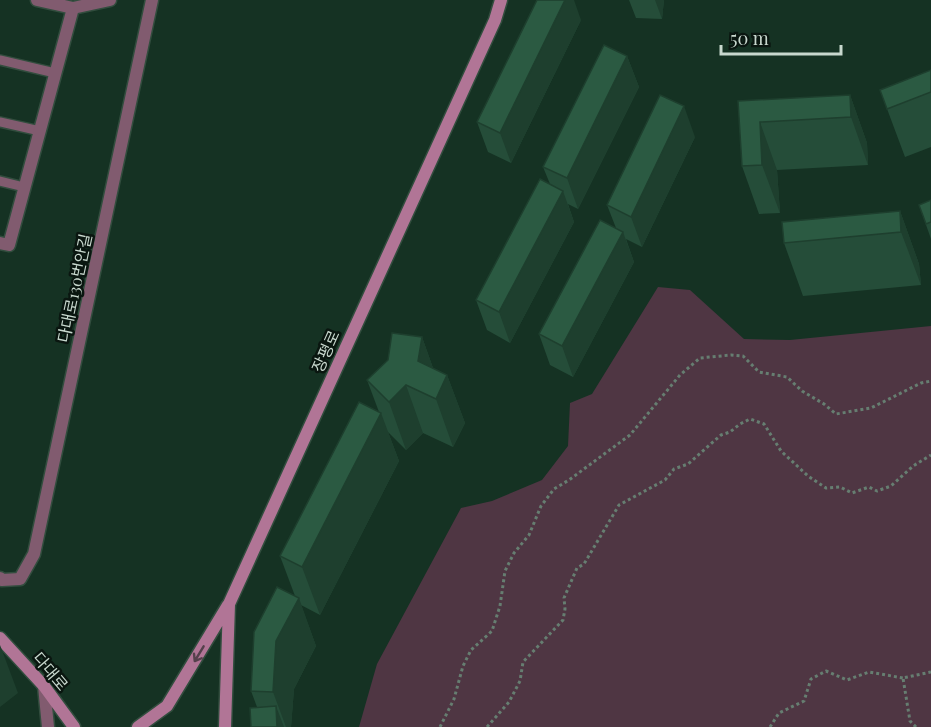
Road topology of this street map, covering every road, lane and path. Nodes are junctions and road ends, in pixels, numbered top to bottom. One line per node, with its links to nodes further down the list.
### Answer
1 (37, 0): 5 (street)
2 (110, 0): 5 (street)
3 (152, 0): 15 (street, 다대로130번안길)
4 (501, 0): 16 (main road, 장평로)
5 (74, 4): 7 (street)
6 (0, 60): 7 (lane)
7 (55, 73): 9 (street)
8 (0, 122): 9 (lane)
9 (39, 131): 11 (street)
10 (0, 182): 11 (lane)
11 (24, 187): 12 (street)
12 (4, 244)
13 (931, 381): 25 (path)
14 (931, 455): 26 (path)
15 (0, 578)
16 (229, 604): 23 (main road, one-way to 23); 24 (main road, 장평로)
17 (0, 638): 20 (main road, 다대로)
18 (931, 672): 19 (path)
19 (903, 678): 27 (path); 28 (path)
20 (44, 686): 21 (street); 22 (main road, 다대로)
21 (48, 727)
22 (74, 727)
23 (138, 727)
24 (225, 727)
25 (440, 727)
26 (488, 727)
27 (770, 727)
28 (916, 727)

